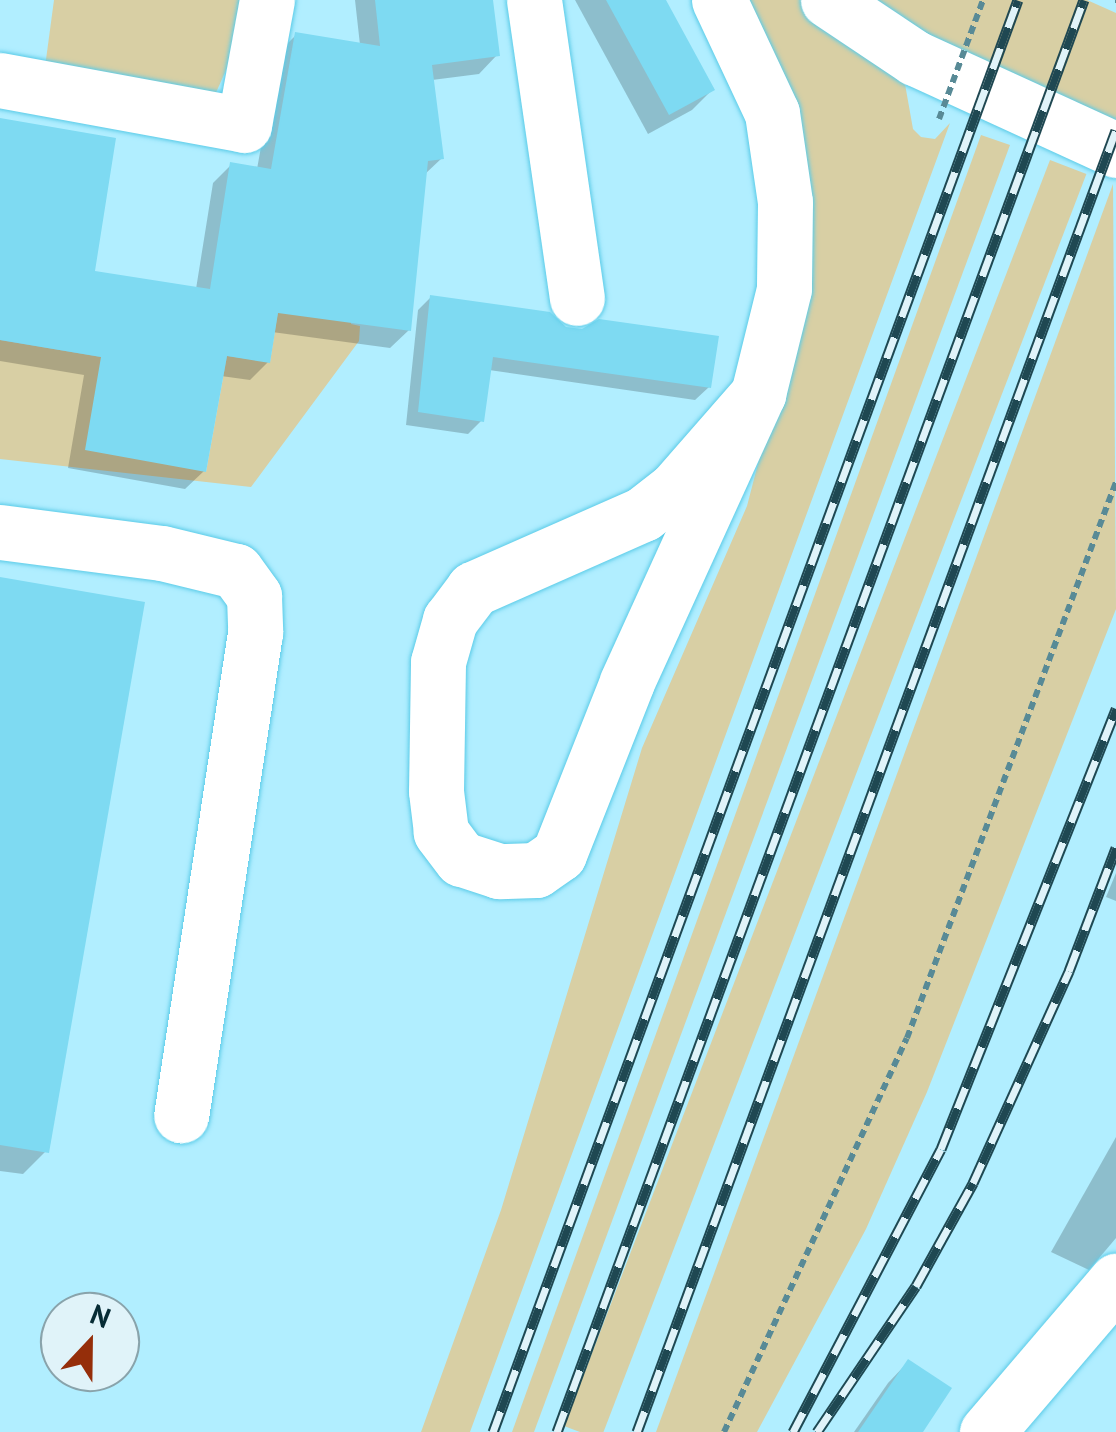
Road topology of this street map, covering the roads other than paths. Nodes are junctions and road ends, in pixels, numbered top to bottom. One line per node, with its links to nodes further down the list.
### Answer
1 (267, 0): 5 (lane)
2 (534, 0): 7 (lane)
3 (719, 0): 8 (lane)
4 (828, 0): 6 (lane)
5 (0, 80)
6 (1116, 150)
7 (577, 298)
8 (758, 394): 8 (lane)
9 (0, 532): 10 (lane)
10 (180, 1115)
11 (1116, 1281): 12 (lane)
12 (987, 1432)

